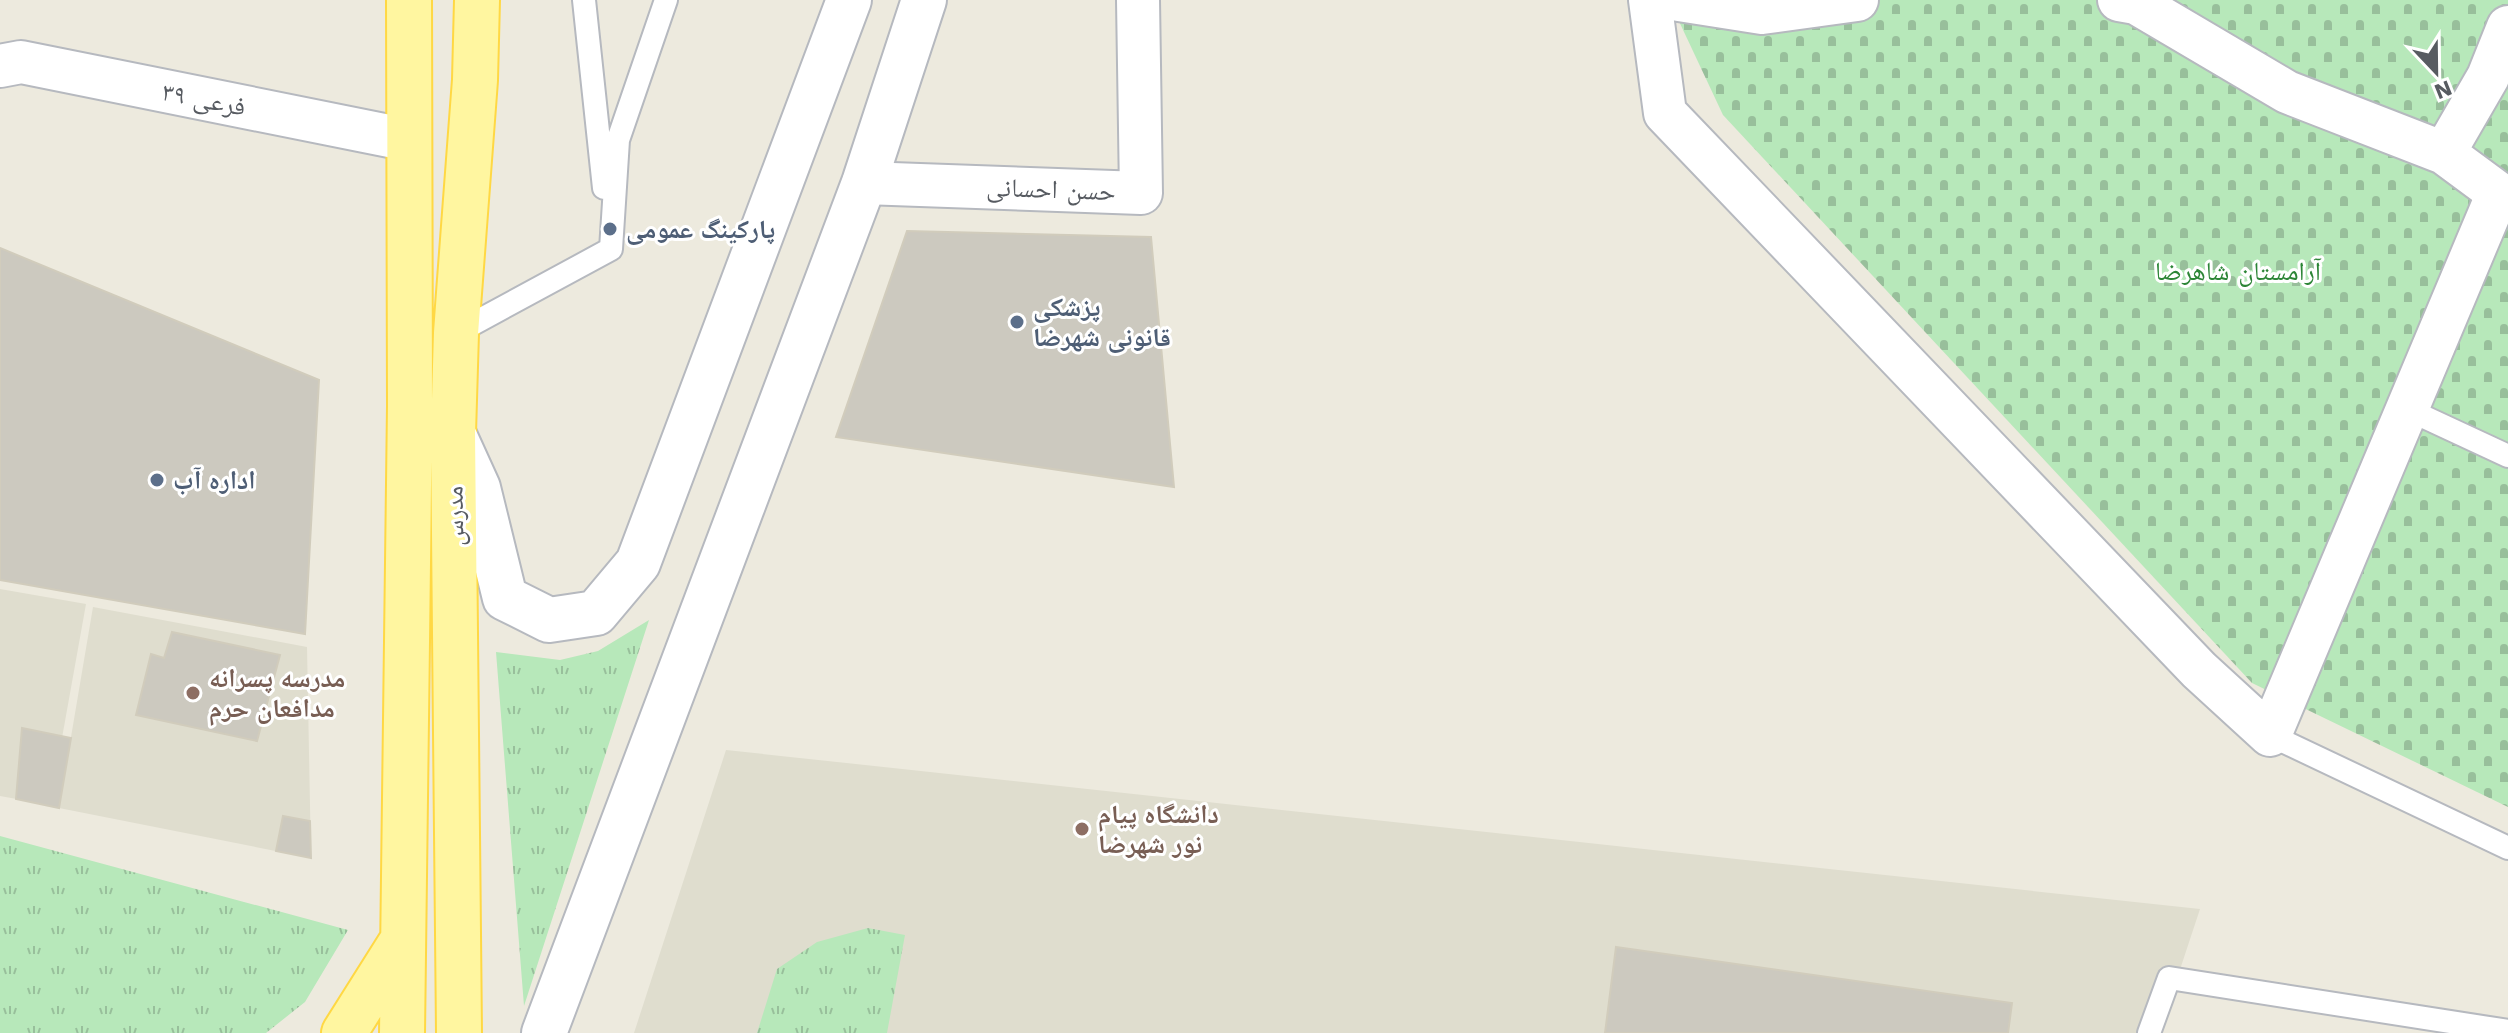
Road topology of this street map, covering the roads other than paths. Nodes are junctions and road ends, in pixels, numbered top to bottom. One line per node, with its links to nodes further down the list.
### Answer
1 (409, 0): 15 (main road, مدرس)
2 (477, 0): 14 (main road, مدرس)
3 (584, 0): 20 (lane)
4 (666, 0): 20 (lane)
5 (849, 0): 23 (street)
6 (924, 0): 18 (street)
7 (1138, 0): 18 (street, حسن احسانی)
8 (1650, 0): 25 (street)
9 (1679, 0): 10 (street)
10 (1857, 0)
11 (2119, 0): 17 (street)
12 (2508, 27): 17 (street)
13 (0, 66): 16 (street, فرعی ۳۹)
14 (475, 80): 15 (main road); 21 (main road, مدرس)
15 (408, 86): 16 (main road, مدرس)
16 (409, 140): 27 (main road, مدرس)
17 (2444, 153): 19 (street)
18 (864, 183): 32 (street)
19 (2503, 196): 22 (street)
20 (611, 249): 21 (lane)
21 (456, 333): 23 (main road, مدرس)
22 (2407, 409): 24 (lane); 25 (street)
23 (453, 433): 31 (main road, مدرس)
24 (2508, 456)
25 (2270, 735): 26 (lane)
26 (2508, 848)
27 (403, 939): 29 (main road); 30 (main road, مدرس)
28 (2508, 1031): 33 (lane)
29 (344, 1033)
30 (402, 1033)
31 (459, 1033)
32 (544, 1033)
33 (2149, 1033)

